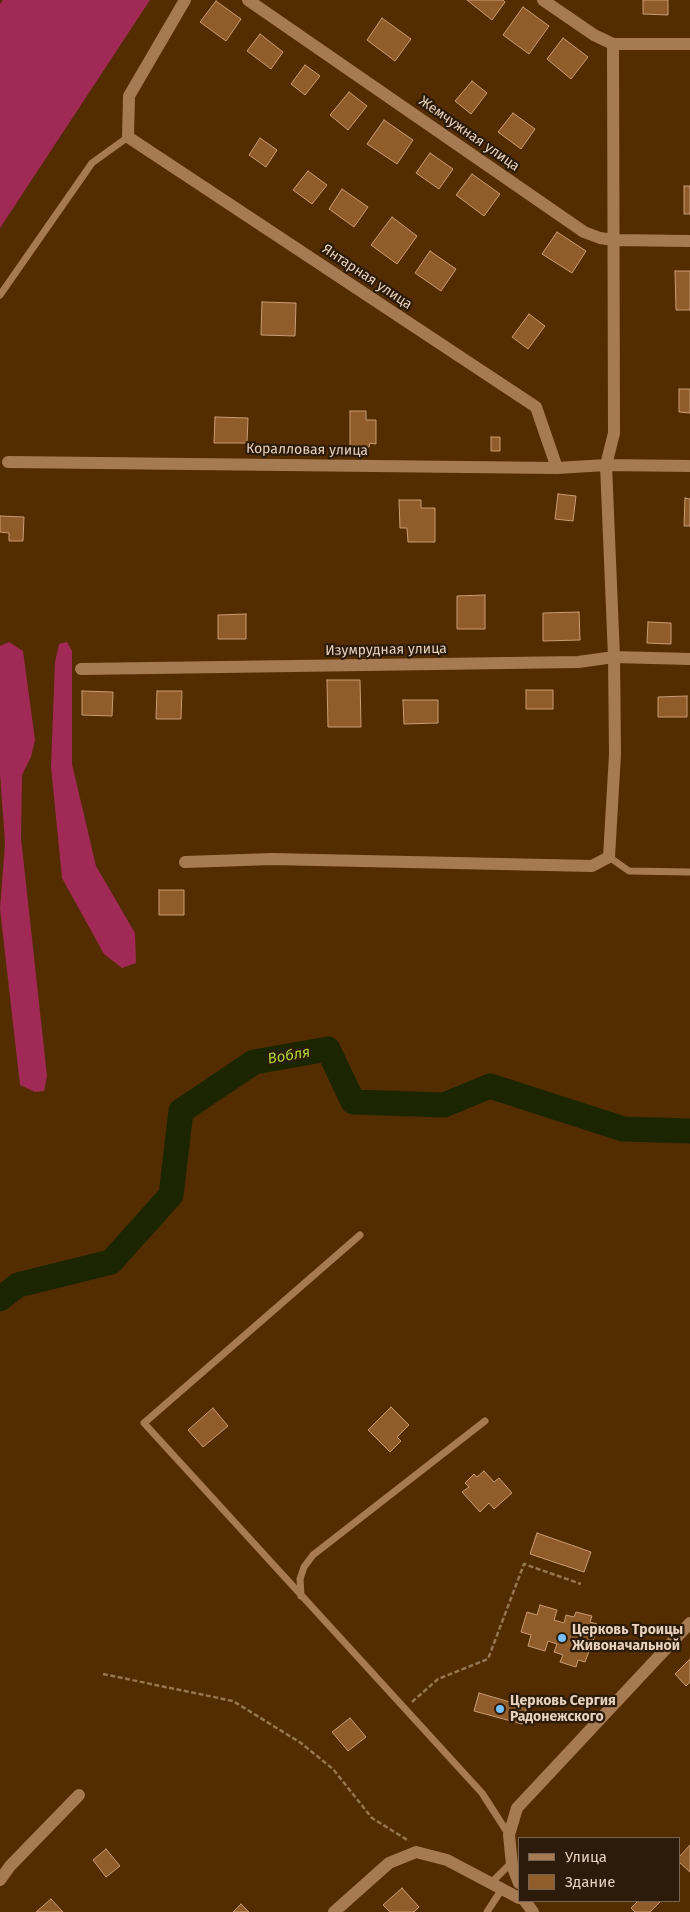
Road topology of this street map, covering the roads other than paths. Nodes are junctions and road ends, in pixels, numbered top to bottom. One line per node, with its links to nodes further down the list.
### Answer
1 (185, 0): 6 (street)
2 (248, 0): 7 (street, Жемчужная улица)
3 (542, 0): 4 (street)
4 (613, 44): 5 (street); 7 (street)
5 (690, 44)
6 (128, 137): 9 (lane); 13 (street, Янтарная улица)
7 (612, 240): 8 (street, Жемчужная улица); 11 (street)
8 (690, 241)
9 (0, 296)
10 (8, 462): 13 (street, Коралловая улица)
11 (606, 465): 12 (street); 13 (street, Коралловая улица); 14 (street)
12 (690, 466)
13 (557, 468)
14 (614, 657): 15 (street, Изумрудная улица); 16 (street, Изумрудная улица); 17 (street)
15 (690, 659)
16 (81, 669)
17 (609, 857): 18 (street); 19 (lane)
18 (185, 862)
19 (690, 872)
20 (360, 1235): 22 (lane)
21 (485, 1421): 22 (lane)
22 (301, 1596): 25 (lane)
23 (690, 1623): 25 (street)
24 (78, 1795): 27 (street)
25 (509, 1835): 26 (street)
26 (512, 1862): 28 (street); 29 (lane)
27 (0, 1880)
28 (518, 1880)
29 (497, 1886): 30 (street); 32 (street); 33 (lane)
30 (518, 1897)
31 (526, 1902): 34 (street)
32 (334, 1912)
33 (487, 1912)
34 (534, 1912)

